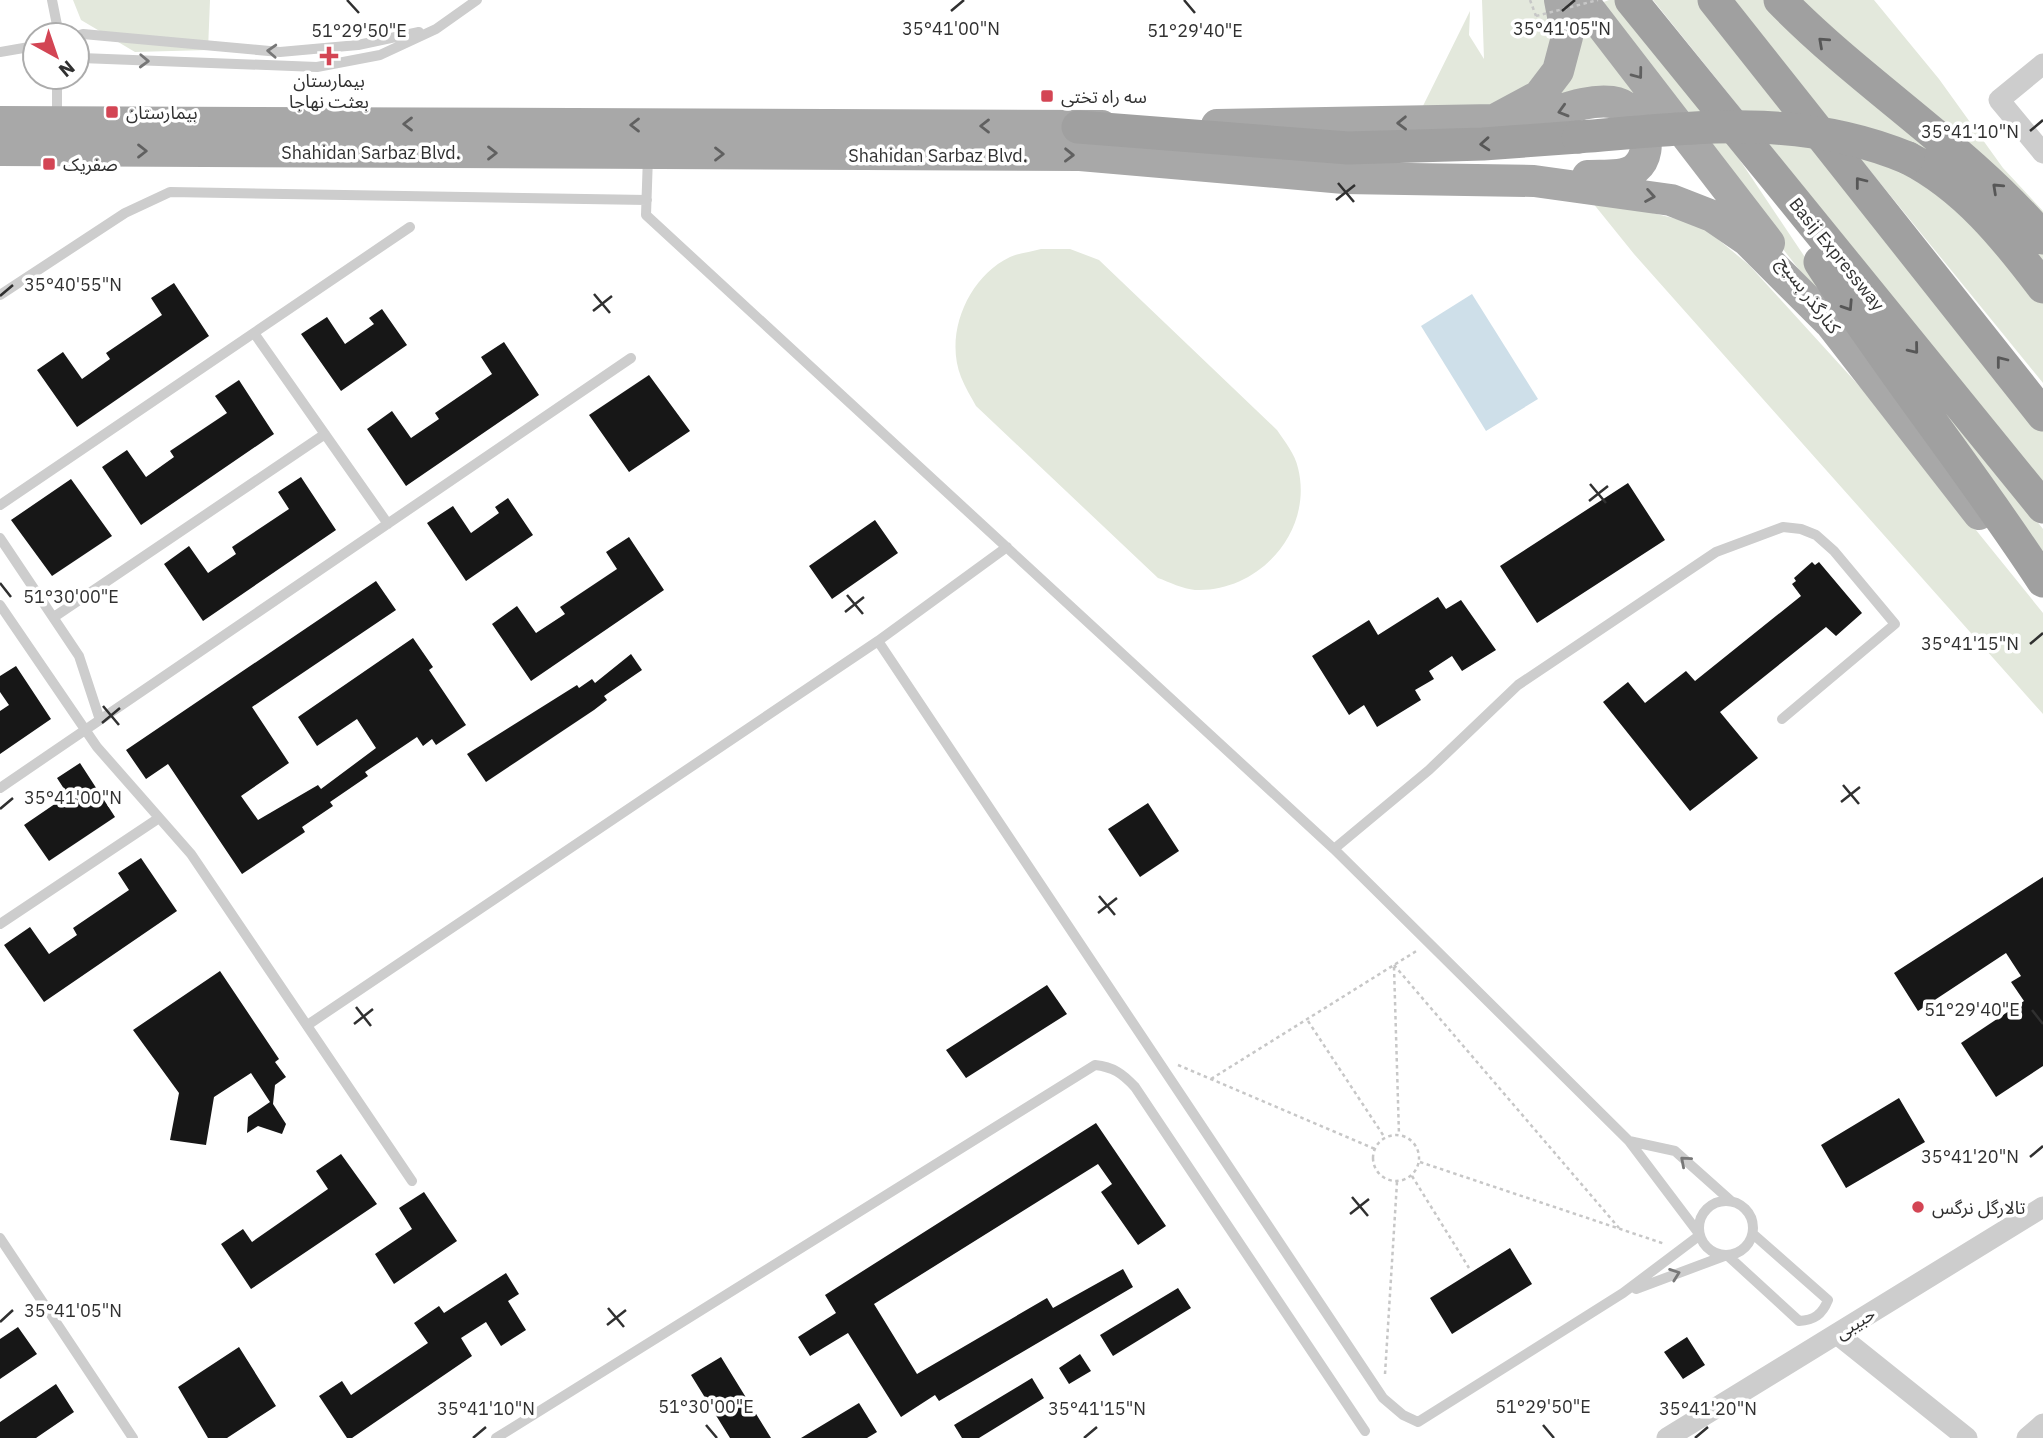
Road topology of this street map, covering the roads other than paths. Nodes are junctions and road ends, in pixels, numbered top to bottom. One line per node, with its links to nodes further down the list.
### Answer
1 (52, 0): 8 (lane)
2 (477, 0): 9 (lane)
3 (1582, 0): 30 (main road, کنارگذر بسیج, one-way to 30)
4 (1631, 0): 20 (highway, Basij Expressway)
5 (1714, 0): 33 (highway, one-way to 5)
6 (1780, 0): 27 (highway, one-way to 6)
7 (1548, 8): 16 (main road, Shahidan Sarbaz Blvd.)
8 (56, 21)
9 (436, 29): 10 (lane, one-way to 10); 13 (lane, one-way to 9)
10 (91, 35)
11 (21, 48): 12 (lane)
12 (0, 52)
13 (91, 58)
14 (2043, 64): 23 (street)
15 (57, 91): 18 (lane)
16 (1494, 120): 19 (main road, Shahidan Sarbaz Blvd., one-way to 19); 24 (main road, one-way to 16)
17 (0, 122): 18 (main road, Shahidan Sarbaz Blvd.)
18 (57, 122): 19 (main road, Shahidan Sarbaz Blvd., one-way to 18)
19 (1078, 127): 28 (highway, one-way to 19, bridge)
20 (1748, 144): 36 (highway, Basij Expressway, one-way to 36); 40 (highway, one-way to 40)
21 (0, 150): 22 (main road, Shahidan Sarbaz Blvd., one-way to 22)
22 (648, 153): 24 (main road, Shahidan Sarbaz Blvd., one-way to 24); 25 (lane)
23 (2043, 153)
24 (1534, 181): 30 (main road, Shahidan Sarbaz Blvd., one-way to 30)
25 (647, 200): 29 (lane); 39 (lane)
26 (410, 227): 31 (lane)
27 (2043, 238)
28 (2043, 288)
29 (0, 295)
30 (1829, 322): 40 (main road, کنارگذر بسیج)
31 (254, 333): 34 (lane); 35 (lane)
32 (631, 358): 37 (lane)
33 (2043, 415)
34 (325, 434): 37 (lane); 42 (lane)
35 (0, 505)
36 (2043, 507)
37 (388, 524): 45 (lane)
38 (0, 538): 42 (lane)
39 (1007, 547): 43 (lane); 49 (lane)
40 (2043, 583)
41 (0, 605): 46 (lane)
42 (54, 617): 45 (lane)
43 (878, 641): 51 (lane); 60 (lane)
44 (1782, 719): 49 (lane)
45 (100, 720): 46 (lane)
46 (85, 730): 47 (lane); 48 (lane)
47 (0, 788)
48 (159, 818): 50 (lane); 51 (lane)
49 (1334, 849): 52 (lane)
50 (0, 924)
51 (309, 1024): 53 (lane)
52 (1629, 1141): 54 (lane, one-way to 52); 57 (lane)
53 (412, 1181)
54 (1731, 1201): 56 (lane); 57 (lane)
55 (2043, 1207): 61 (street, حبیبی)
56 (1753, 1234): 59 (lane); 59 (lane)
57 (1700, 1235): 59 (lane); 60 (lane)
58 (0, 1238): 64 (lane)
59 (1727, 1255): 60 (lane, one-way to 59)
60 (1623, 1293)
61 (1837, 1334): 66 (street, حبیبی); 67 (street)
62 (2043, 1424): 68 (street)
63 (1365, 1431): 65 (lane)
64 (133, 1438)
65 (496, 1438)
66 (1667, 1438)
67 (1967, 1438)
68 (2027, 1438)

